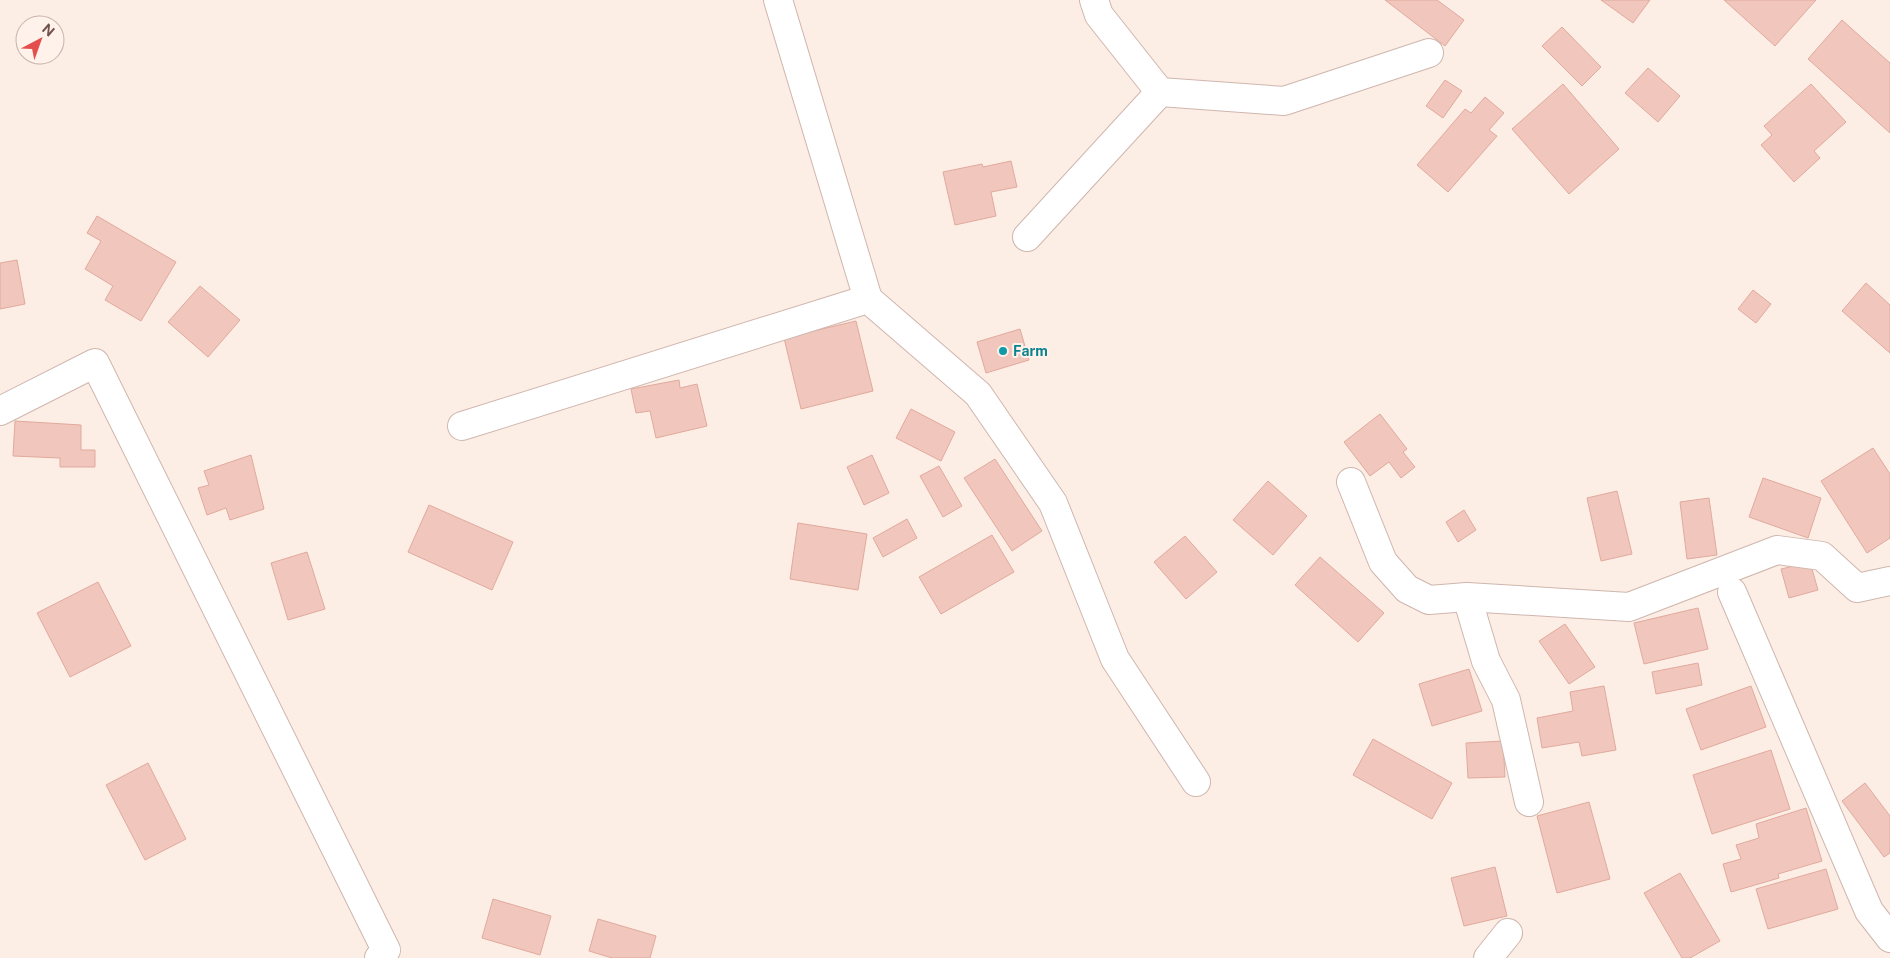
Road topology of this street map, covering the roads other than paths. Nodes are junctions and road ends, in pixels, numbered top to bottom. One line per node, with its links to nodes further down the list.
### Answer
1 (778, 0): 6 (street)
2 (1094, 0): 4 (street)
3 (1429, 53): 4 (street)
4 (1160, 92): 5 (street)
5 (1027, 237)
6 (868, 299): 8 (street); 13 (street)
7 (0, 411): 17 (street)
8 (462, 426)
9 (1350, 482): 12 (street)
10 (1890, 581): 12 (street)
11 (1732, 592): 16 (street)
12 (1467, 597): 14 (street)
13 (1196, 782)
14 (1529, 802)
15 (1508, 933): 18 (street)
16 (1890, 938)
17 (379, 958)
18 (1488, 958)

